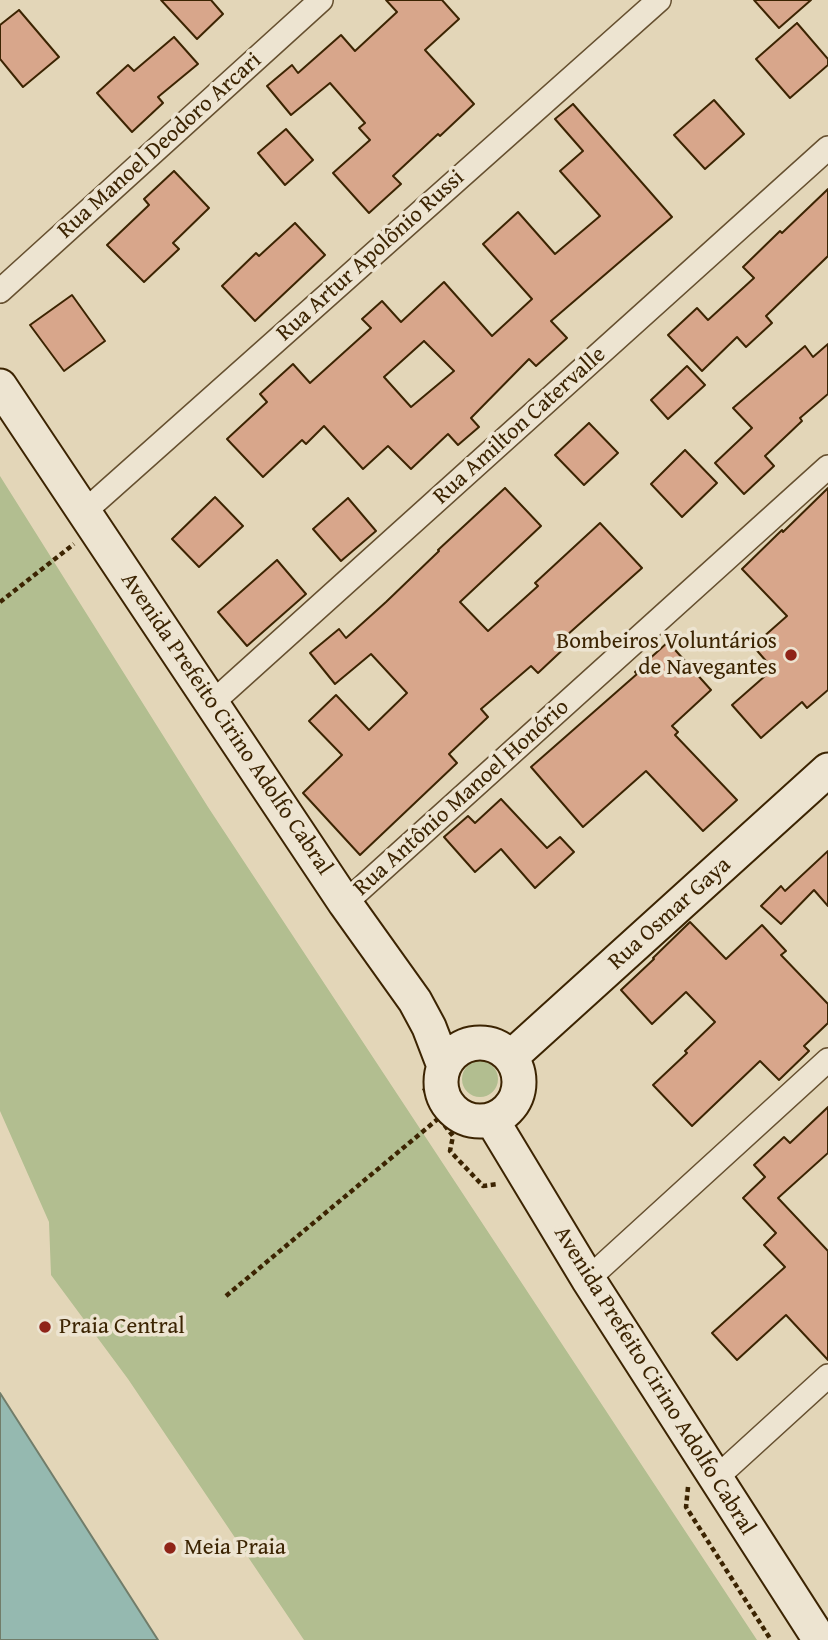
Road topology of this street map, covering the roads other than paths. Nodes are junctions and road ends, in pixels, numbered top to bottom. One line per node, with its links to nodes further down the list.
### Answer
1 (321, 0): 4 (street, Rua Manoel Deodoro Arcari)
2 (659, 0): 7 (street, Rua Artur Apolônio Russi)
3 (828, 148): 8 (street, Rua Amilton Catervalle)
4 (0, 291)
5 (0, 386): 7 (main road, Avenida Prefeito Cirino Adolfo Cabral)
6 (828, 467): 10 (street, Rua Antônio Manoel Honório)
7 (82, 526): 8 (main road, Avenida Prefeito Cirino Adolfo Cabral)
8 (212, 703): 10 (main road, Avenida Prefeito Cirino Adolfo Cabral)
9 (828, 770): 11 (main road, Rua Osmar Gaya)
10 (345, 903): 13 (main road, Avenida Prefeito Cirino Adolfo Cabral)
11 (511, 1057): 13 (main road); 14 (main road)
12 (828, 1060): 15 (street)
13 (444, 1066): 14 (main road)
14 (492, 1120): 15 (main road, Avenida Prefeito Cirino Adolfo Cabral)
15 (587, 1279): 17 (main road, Avenida Prefeito Cirino Adolfo Cabral)
16 (828, 1376): 17 (street)
17 (715, 1479): 18 (main road, Avenida Prefeito Cirino Adolfo Cabral)
18 (820, 1640)

